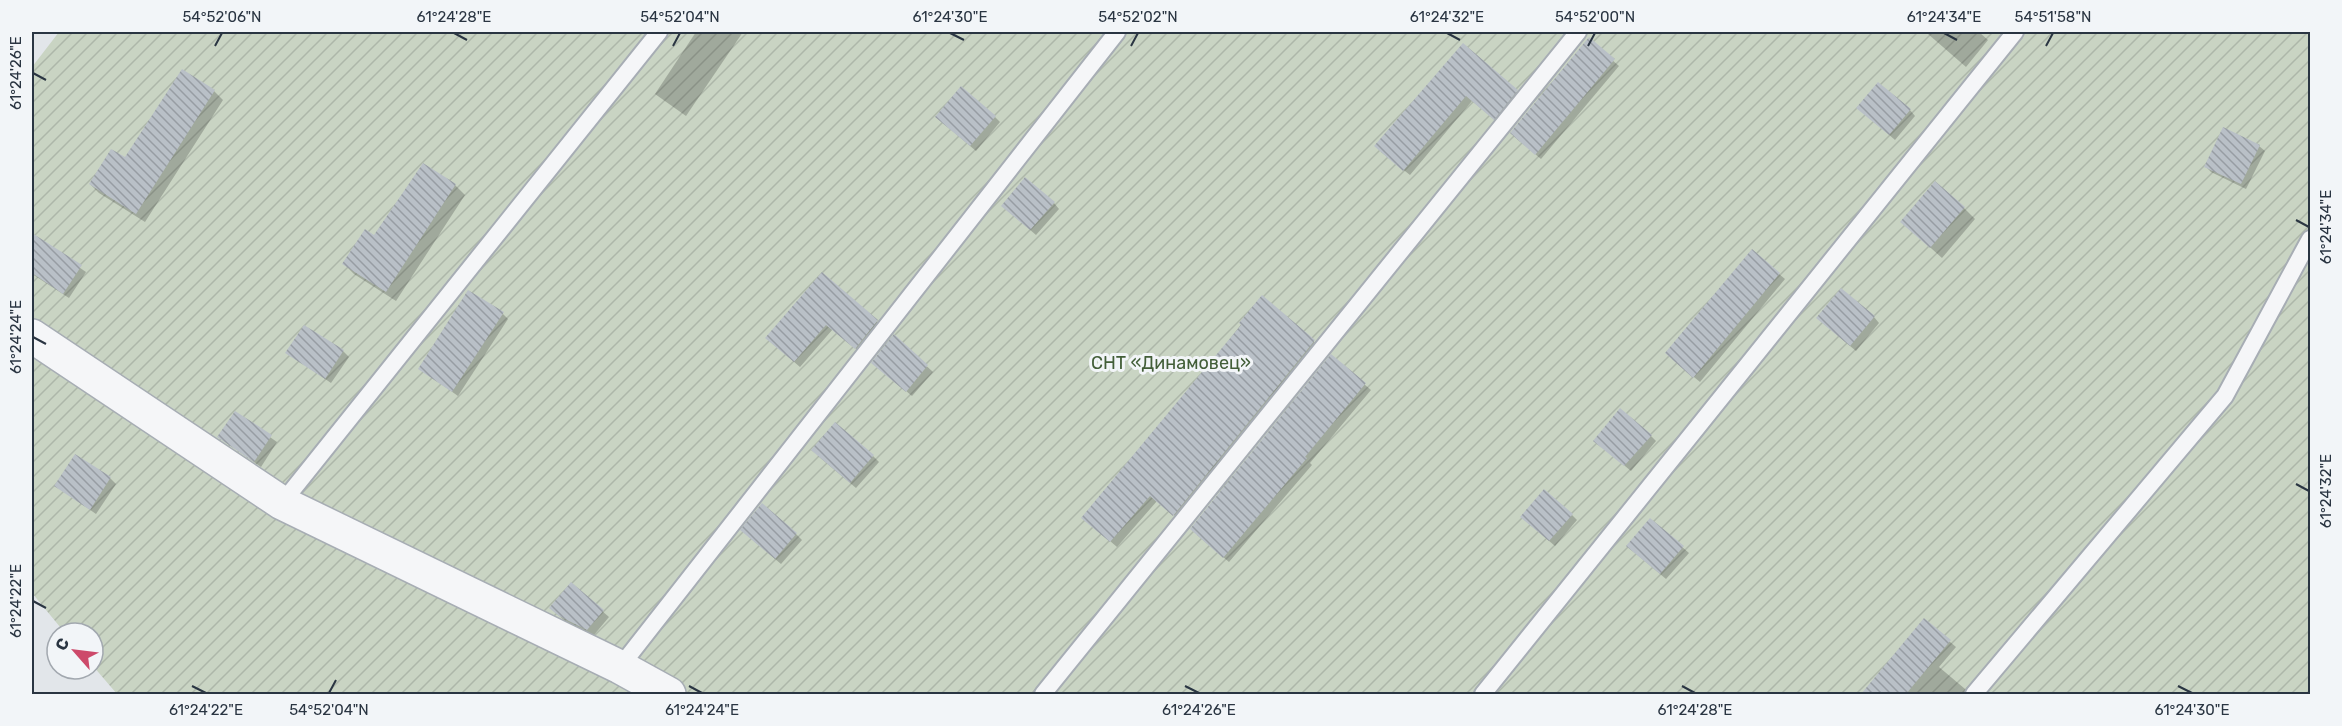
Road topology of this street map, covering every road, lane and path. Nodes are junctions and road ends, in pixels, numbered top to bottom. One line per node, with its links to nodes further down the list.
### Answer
1 (659, 32): 7 (lane)
2 (1117, 32): 8 (lane)
3 (1578, 32): 10 (lane)
4 (2015, 32): 11 (lane)
5 (2310, 239): 12 (lane)
6 (32, 336): 7 (street)
7 (282, 503): 8 (street)
8 (620, 667): 9 (street)
9 (669, 694)
10 (1043, 694)
11 (1484, 694)
12 (1974, 694)

